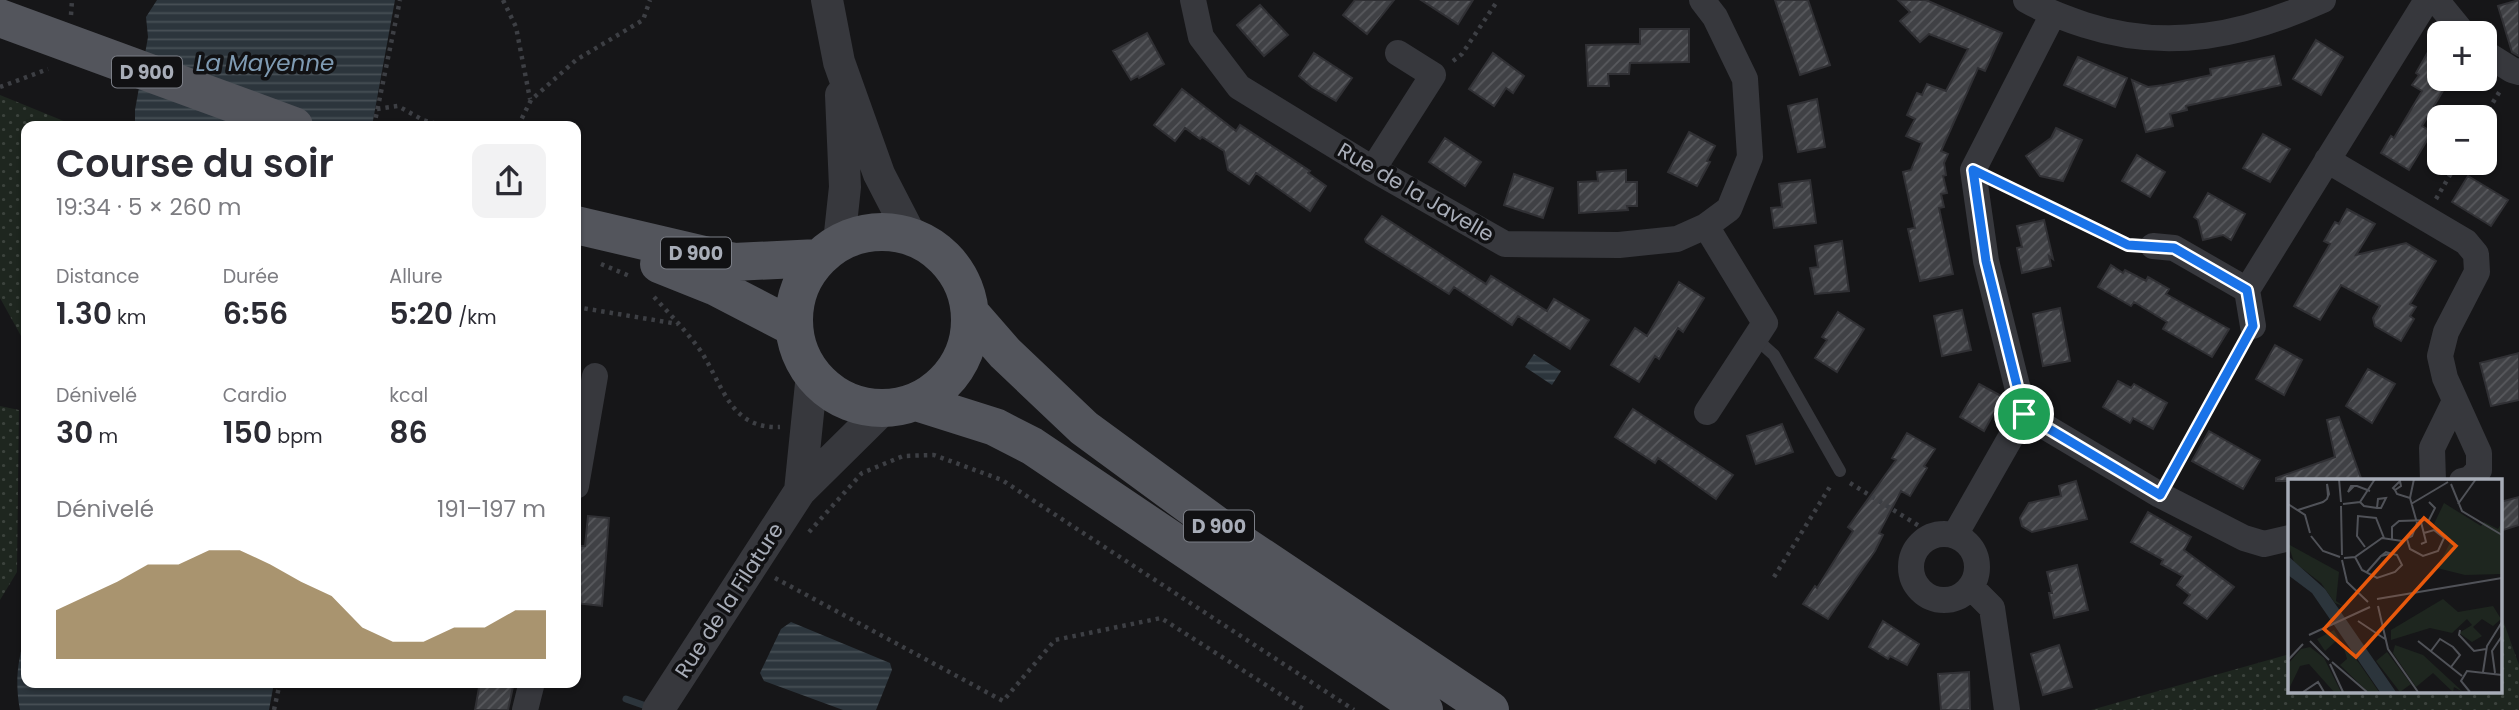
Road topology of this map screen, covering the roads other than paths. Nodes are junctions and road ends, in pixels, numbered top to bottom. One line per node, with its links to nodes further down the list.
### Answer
1 (827, 0): 13 (street)
2 (1193, 0): 17 (street, Rue de la Javelle)
3 (1702, 0): 18 (street, Rue de la Javelle)
4 (2026, 0): 8 (street)
5 (2323, 0): 8 (street)
6 (2427, 0): 16 (street)
7 (2436, 0): 10 (street)
8 (2053, 14): 34 (street)
9 (0, 18): 15 (main road, D 900)
10 (2453, 21)
11 (1398, 53): 17 (street)
12 (2497, 60): 14 (street)
13 (839, 62): 21 (street); 23 (street)
14 (2515, 71)
15 (280, 121)
16 (2328, 160): 24 (street); 31 (street)
17 (1373, 169): 18 (street, Rue de la Javelle)
18 (1706, 226): 28 (street)
19 (581, 229): 23 (main road, D 900)
20 (581, 230): 27 (main road, D 900)
21 (911, 236): 23 (main road); 25 (main road)
22 (2153, 246): 24 (street)
23 (828, 250): 27 (main road)
24 (2247, 290): 26 (street)
25 (971, 314): 32 (main road); 47 (main road, D 900)
26 (2253, 326)
27 (793, 327): 29 (main road)
28 (1755, 338): 33 (street); 36 (lane)
29 (812, 374): 32 (main road); 39 (street, Rue de la Filature)
30 (595, 376): 35 (street)
31 (2455, 401): 37 (street); 38 (street)
32 (900, 405): 39 (street, Rue de la Filature); 46 (main road, D 900)
33 (1707, 412)
34 (2024, 414): 40 (street); 41 (street)
35 (581, 457)
36 (1840, 471)
37 (2433, 479)
38 (2470, 479)
39 (800, 491): 45 (street, Rue de la Filature)
40 (1944, 535): 42 (street); 42 (street)
41 (2288, 538)
42 (1971, 587): 48 (street)
43 (530, 688): 44 (street)
44 (524, 710)
45 (657, 710)
46 (1424, 710)
47 (1490, 710)
48 (2007, 710)

